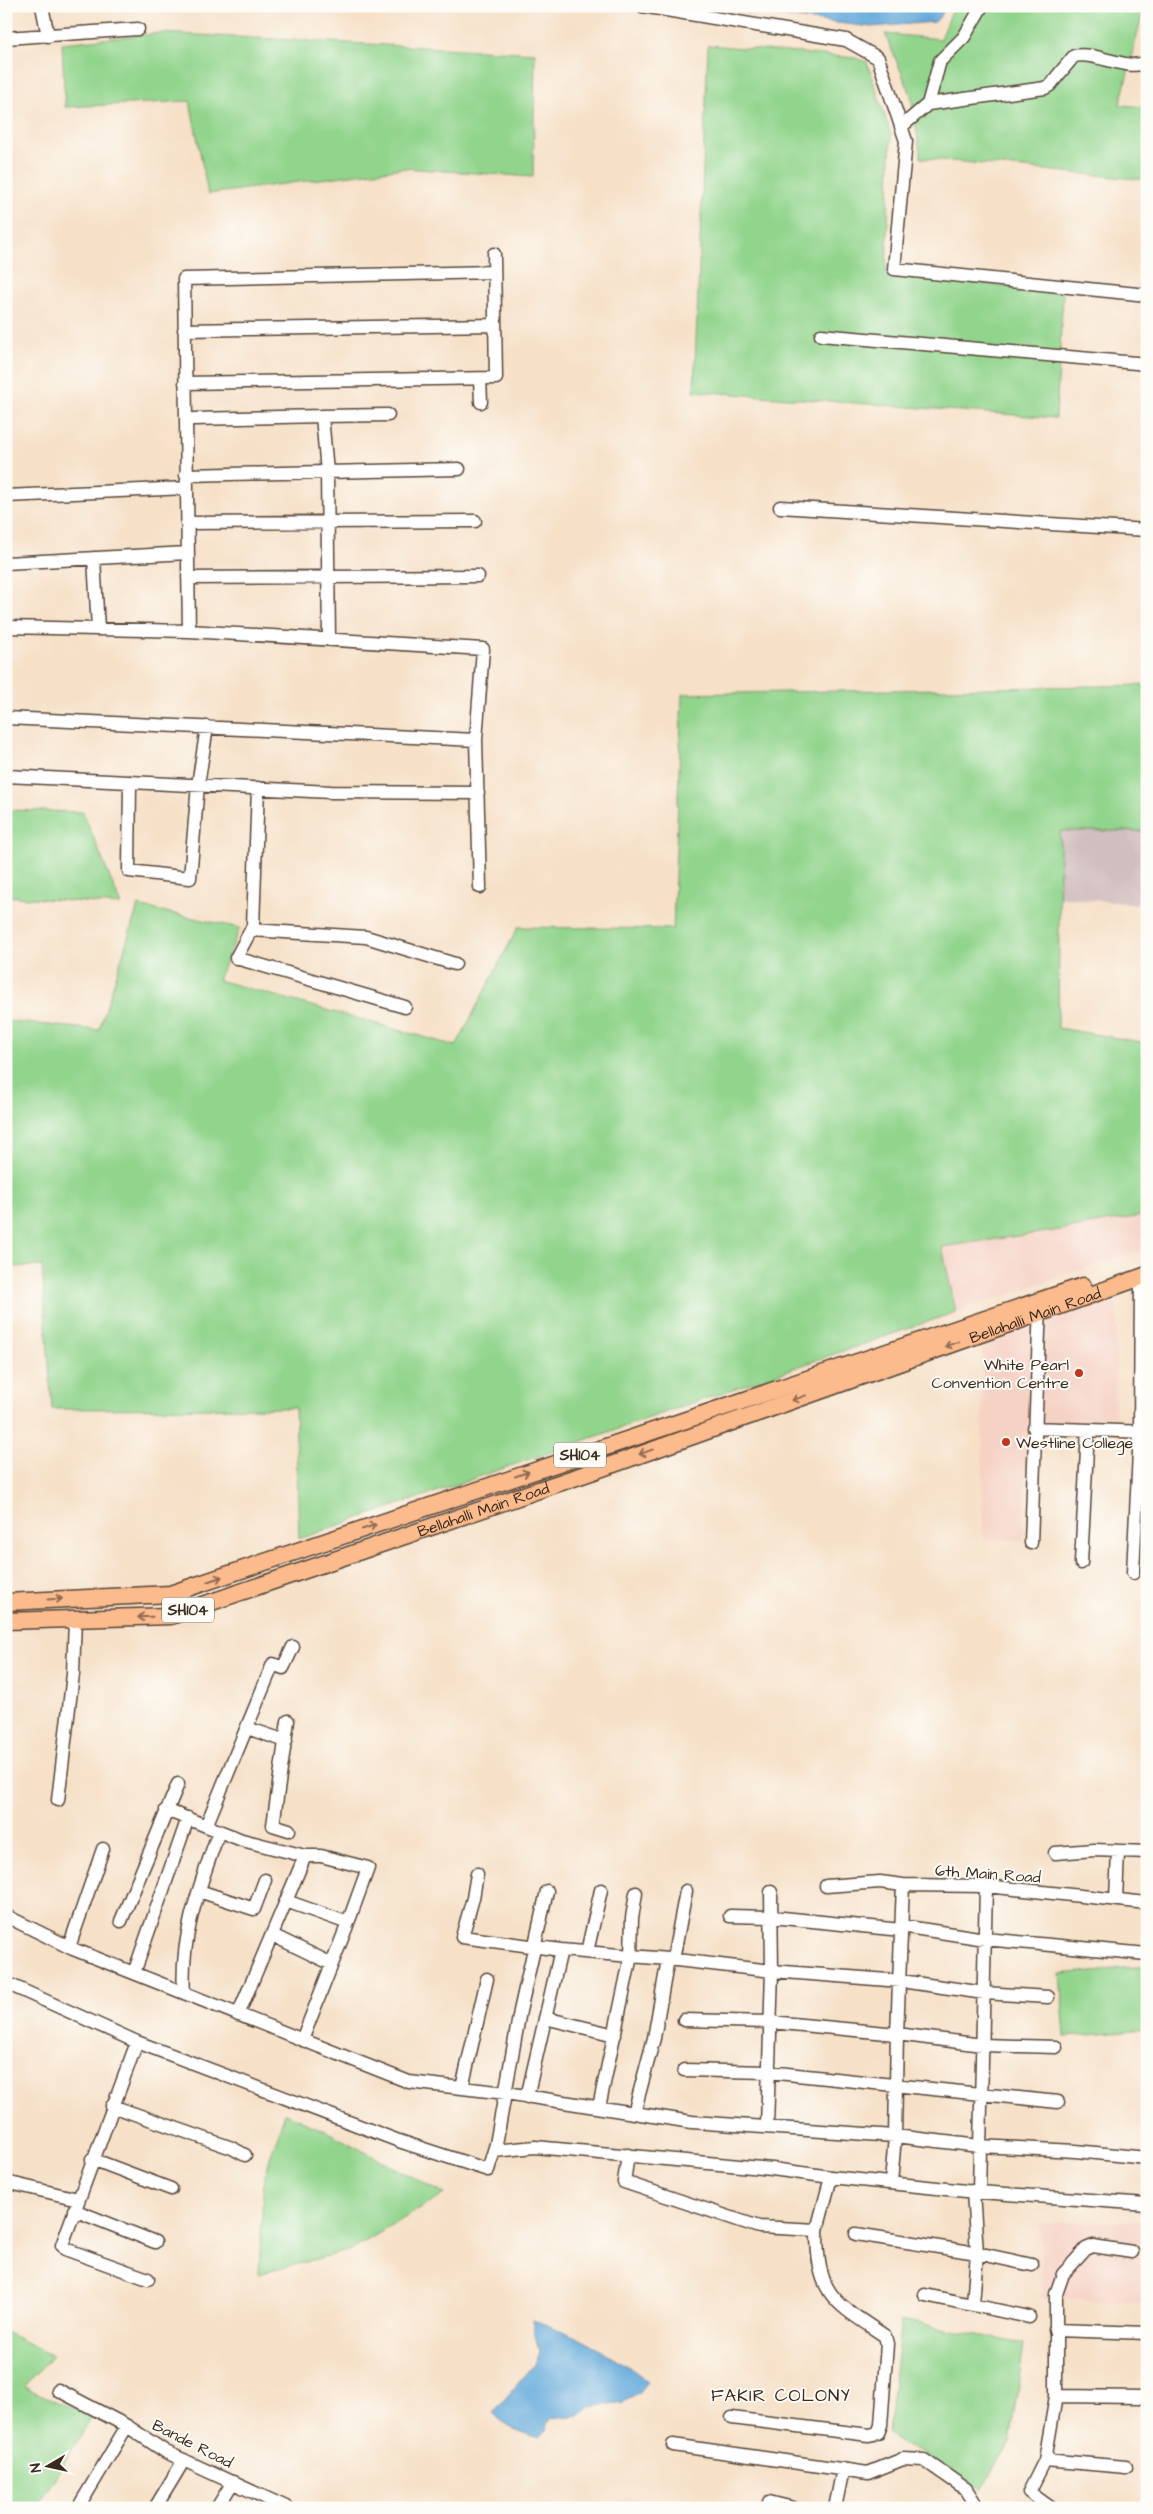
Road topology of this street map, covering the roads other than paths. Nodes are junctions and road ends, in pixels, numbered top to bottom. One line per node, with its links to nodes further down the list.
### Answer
1 (42, 6): 5 (street)
2 (642, 6): 9 (street)
3 (982, 6): 8 (street)
4 (138, 29): 5 (street)
5 (48, 36): 6 (street)
6 (6, 38)
7 (1147, 62): 8 (street)
8 (928, 104): 9 (street)
9 (901, 127): 12 (street)
10 (494, 254): 11 (street)
11 (494, 272): 13 (street); 14 (street)
12 (1147, 295)
13 (495, 325): 14 (street); 17 (street)
14 (184, 330): 18 (street)
15 (821, 334): 16 (street)
16 (1147, 364)
17 (480, 379): 18 (street); 19 (street)
18 (185, 384): 25 (street)
19 (481, 402)
20 (388, 415): 21 (street)
21 (322, 416): 22 (street); 24 (street)
22 (193, 419)
23 (459, 469): 24 (street)
24 (327, 472): 25 (street); 28 (street)
25 (186, 481): 26 (street); 30 (street)
26 (6, 496)
27 (780, 507): 31 (street)
28 (328, 522): 29 (street); 30 (street); 35 (street)
29 (475, 522)
30 (187, 523): 32 (street)
31 (1147, 530)
32 (187, 553): 33 (street); 37 (street)
33 (94, 558): 34 (street); 39 (street)
34 (6, 563)
35 (328, 576): 36 (street); 37 (street); 41 (street)
36 (478, 576)
37 (188, 578): 40 (street)
38 (6, 627): 39 (street)
39 (98, 629): 40 (street)
40 (189, 631): 41 (street)
41 (329, 640): 44 (street)
42 (6, 718): 43 (street)
43 (207, 727): 44 (street); 47 (street)
44 (476, 740): 49 (street)
45 (6, 776): 46 (street)
46 (130, 782): 47 (street); 47 (street)
47 (198, 785): 48 (street)
48 (258, 788): 49 (street); 51 (street)
49 (478, 793): 50 (street)
50 (480, 887)
51 (251, 930): 52 (street); 53 (street)
52 (455, 964)
53 (405, 1007)
54 (1145, 1272): 55 (main road, Bellahalli Main Road / SH104); 58 (street)
55 (1040, 1306): 56 (street); 62 (main road, Bellahalli Main Road / SH104, one-way to 55); 63 (main road, Bellahalli Main Road / SH104, one-way to 63)
56 (1034, 1428): 57 (street); 59 (street)
57 (1088, 1430): 58 (street); 60 (street)
58 (1143, 1432): 61 (street)
59 (1031, 1543)
60 (1081, 1563)
61 (1133, 1573)
62 (6, 1602)
63 (75, 1619): 64 (main road, Bellahalli Main Road / SH104); 70 (street)
64 (6, 1621)
65 (293, 1647): 67 (street)
66 (288, 1721): 68 (street)
67 (247, 1728): 68 (street); 73 (street)
68 (286, 1741): 74 (street)
69 (178, 1784): 71 (street)
70 (58, 1800)
71 (166, 1810): 72 (street); 98 (street)
72 (188, 1818): 73 (street); 112 (street)
73 (206, 1826): 75 (street)
74 (289, 1830)
75 (219, 1831): 80 (street); 87 (street)
76 (103, 1849): 103 (street)
77 (1118, 1850): 78 (street); 79 (street); 92 (street)
78 (1147, 1852)
79 (1056, 1853)
80 (305, 1856): 93 (street); 99 (street)
81 (477, 1874): 104 (street)
82 (265, 1880): 87 (street)
83 (903, 1885): 84 (street, 6th Main Road); 85 (street, 6th Main Road); 100 (street)
84 (826, 1886)
85 (986, 1886): 92 (street, 6th Main Road); 102 (street)
86 (601, 1890): 106 (street)
87 (199, 1891): 116 (street)
88 (547, 1891): 104 (street)
89 (686, 1891): 109 (street)
90 (771, 1892): 97 (street)
91 (636, 1893): 108 (street)
92 (1116, 1900): 94 (street, 6th Main Road)
93 (286, 1901): 99 (street); 101 (street)
94 (1147, 1903)
95 (6, 1916): 103 (street)
96 (730, 1916): 97 (street)
97 (773, 1917): 100 (street); 111 (street)
98 (121, 1921)
99 (348, 1923): 110 (street)
100 (901, 1928): 102 (street); 114 (street)
101 (272, 1935): 110 (street); 119 (street)
102 (985, 1938): 107 (street); 117 (street)
103 (69, 1947): 112 (street)
104 (534, 1948): 105 (street); 133 (street)
105 (561, 1950): 106 (street); 120 (street)
106 (587, 1952): 108 (street)
107 (1147, 1954)
108 (631, 1956): 109 (street); 124 (street)
109 (670, 1959): 111 (street); 139 (street)
110 (332, 1964): 125 (street)
111 (772, 1971): 114 (street); 122 (street)
112 (134, 1973): 116 (street)
113 (487, 1979): 132 (street)
114 (901, 1981): 117 (street); 123 (street)
115 (6, 1983): 126 (street)
116 (184, 1993): 119 (street)
117 (984, 1993): 118 (street); 127 (street)
118 (1048, 1997)
119 (238, 2015): 125 (street)
120 (545, 2018): 124 (street); 135 (street)
121 (684, 2020): 122 (street)
122 (771, 2022): 123 (street); 130 (street)
123 (898, 2034): 127 (street); 131 (street)
124 (615, 2035): 138 (street)
125 (302, 2040): 132 (street)
126 (136, 2042): 137 (street); 143 (street)
127 (982, 2045): 128 (street); 134 (street)
128 (1056, 2046)
129 (684, 2070): 130 (street)
130 (768, 2072): 131 (street); 140 (street)
131 (896, 2086): 134 (street); 141 (street)
132 (462, 2088): 133 (street)
133 (506, 2093): 135 (street); 143 (street)
134 (981, 2094): 136 (street); 142 (street)
135 (528, 2096): 138 (street)
136 (1058, 2102)
137 (112, 2106): 144 (street); 147 (street)
138 (599, 2108): 139 (street)
139 (634, 2113): 140 (street)
140 (767, 2127): 141 (street)
141 (895, 2136): 142 (street); 150 (street)
142 (979, 2146): 146 (street); 152 (street)
143 (494, 2152): 145 (street)
144 (245, 2155)
145 (628, 2155): 148 (street); 155 (street)
146 (1147, 2158)
147 (92, 2160): 151 (street); 153 (street)
148 (831, 2177): 150 (street); 155 (street)
149 (6, 2182): 153 (street)
150 (891, 2183): 152 (street)
151 (171, 2189)
152 (976, 2192): 154 (street); 159 (street)
153 (76, 2204): 157 (street); 161 (street)
154 (1147, 2204)
155 (817, 2230): 170 (street)
156 (856, 2234): 159 (street)
157 (155, 2242)
158 (1132, 2252): 165 (street)
159 (977, 2253): 160 (street); 163 (street)
160 (1032, 2265)
161 (148, 2279)
162 (925, 2295): 163 (street)
163 (973, 2304): 164 (street)
164 (1029, 2318)
165 (1055, 2330): 166 (street); 168 (street)
166 (1147, 2333)
167 (58, 2390): 171 (street, Bande Road)
168 (1056, 2396): 169 (street); 174 (street)
169 (1141, 2397)
170 (732, 2418)
171 (126, 2426): 173 (street, Bande Road); 179 (street)
172 (672, 2445): 176 (street)
173 (184, 2460): 177 (street, Bande Road); 180 (street)
174 (1045, 2460): 175 (street); 186 (street)
175 (1126, 2467)
176 (843, 2469): 184 (street); 185 (street)
177 (233, 2482): 181 (street); 182 (street, Bande Road)
178 (768, 2502): 183 (street)
179 (78, 2508)
180 (155, 2508)
181 (217, 2508)
182 (288, 2508)
183 (793, 2508)
184 (835, 2508)
185 (978, 2508)
186 (1051, 2508)

